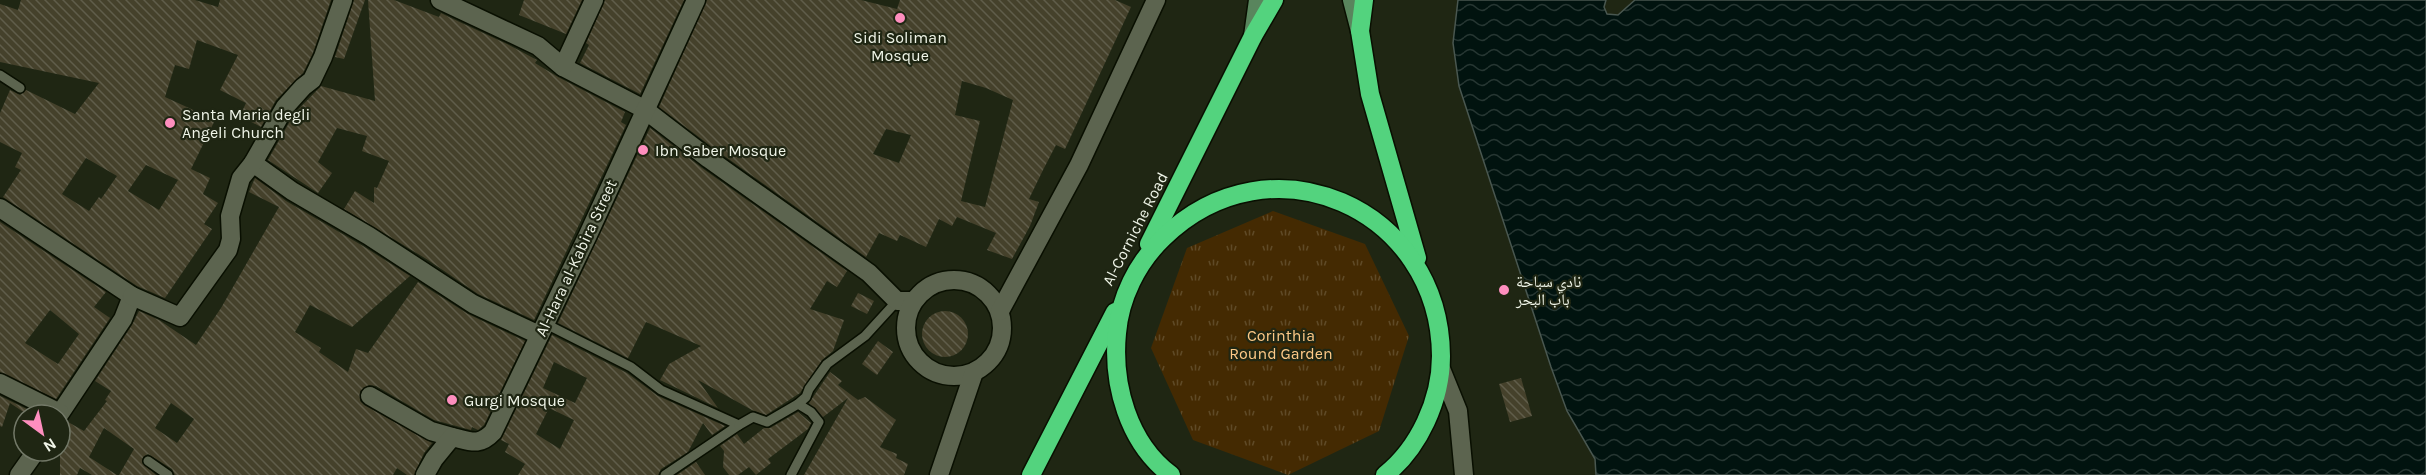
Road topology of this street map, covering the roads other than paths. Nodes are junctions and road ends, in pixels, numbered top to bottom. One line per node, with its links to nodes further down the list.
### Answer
1 (343, 0): 16 (street)
2 (440, 0): 12 (street)
3 (594, 0): 12 (street)
4 (696, 0): 15 (street, Al-Hara al-Kabira Street)
5 (1156, 0): 22 (street)
6 (1258, 0): 11 (street)
7 (1274, 0): 11 (highway, Al-Corniche Road)
8 (1352, 0): 10 (street)
9 (1364, 0): 10 (highway)
10 (1360, 31): 18 (highway)
11 (1253, 36): 19 (highway, Al-Corniche Road)
12 (563, 67): 15 (street)
13 (0, 75): 14 (lane)
14 (20, 88)
15 (644, 109): 21 (street); 23 (street, Al-Hara al-Kabira Street)
16 (253, 163): 20 (street); 23 (street)
17 (0, 208): 20 (street)
18 (1419, 269): 19 (highway); 24 (highway)
19 (1132, 278): 39 (highway, Al-Corniche Road); 40 (highway)
20 (132, 296): 29 (street)
21 (906, 301): 22 (street); 25 (street); 30 (lane)
22 (1000, 311): 25 (street)
23 (541, 329): 31 (lane); 32 (street, Al-Hara al-Kabira Street)
24 (1441, 369): 41 (highway); 42 (street)
25 (974, 372): 38 (street)
26 (0, 383): 28 (street)
27 (370, 396): 32 (street, Al-Hara al-Kabira Street)
28 (38, 403)
29 (66, 403)
30 (798, 404): 31 (lane); 37 (lane)
31 (739, 425): 36 (lane)
32 (452, 437): 35 (street)
33 (148, 461): 34 (lane)
34 (168, 475)
35 (425, 475)
36 (665, 475)
37 (791, 475)
38 (939, 475)
39 (1031, 475)
40 (1171, 475)
41 (1385, 475)
42 (1464, 475)

